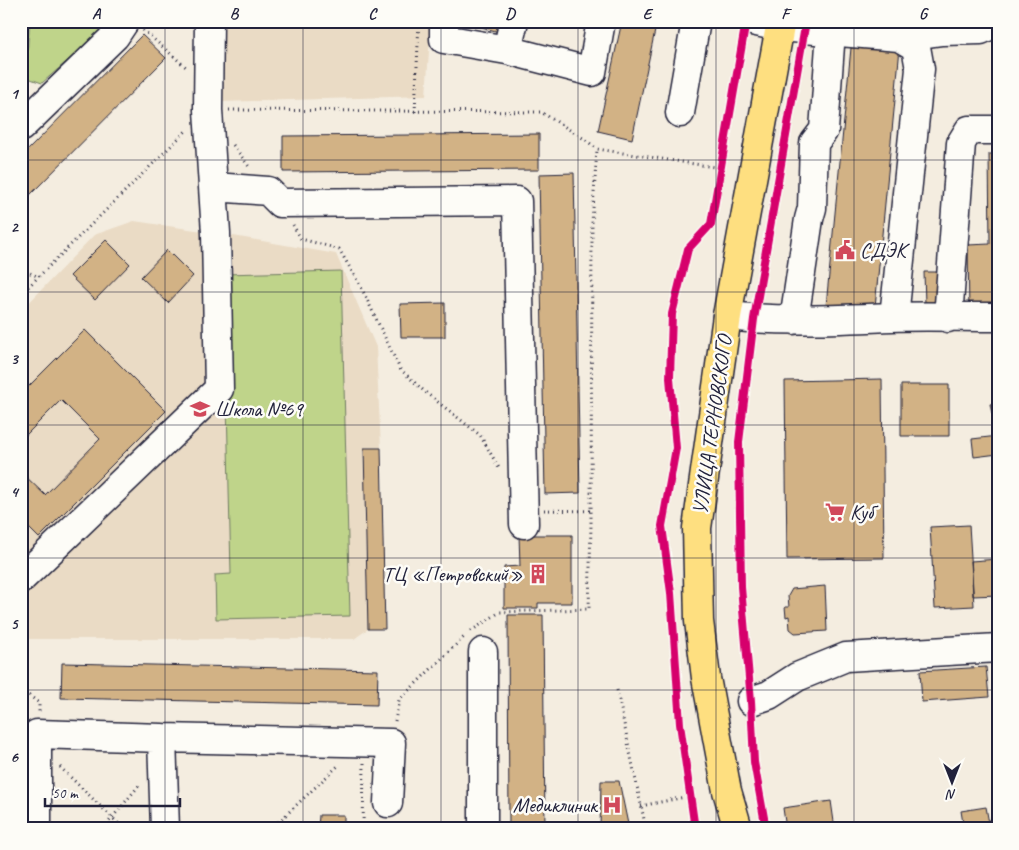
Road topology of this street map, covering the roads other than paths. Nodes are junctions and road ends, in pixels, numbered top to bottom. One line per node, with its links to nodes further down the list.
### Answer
1 (209, 21): 15 (lane)
2 (444, 21): 11 (lane)
3 (514, 21): 11 (lane)
4 (601, 21): 11 (lane)
5 (696, 21): 12 (lane)
6 (752, 21): 9 (lane)
7 (992, 21): 10 (lane)
8 (135, 26): 13 (lane)
9 (800, 27): 10 (lane); 16 (main road, УЛИЦА ТЕРНОВСКОГО); 20 (lane)
10 (890, 32): 17 (lane)
11 (507, 50)
12 (680, 113)
13 (21, 127)
14 (998, 130): 19 (lane)
15 (214, 187): 21 (lane); 22 (lane)
16 (727, 316): 20 (lane); 31 (main road, УЛИЦА ТЕРНОВСКОГО)
17 (894, 317): 19 (lane); 20 (lane)
18 (998, 317): 19 (lane)
19 (948, 318)
20 (794, 320)
21 (533, 517)
22 (21, 579)
23 (474, 644): 30 (lane)
24 (998, 648): 25 (lane)
25 (751, 701)
26 (163, 746): 27 (lane); 28 (lane); 29 (lane)
27 (388, 803)
28 (37, 829)
29 (165, 829)
30 (483, 829)
31 (738, 829)

